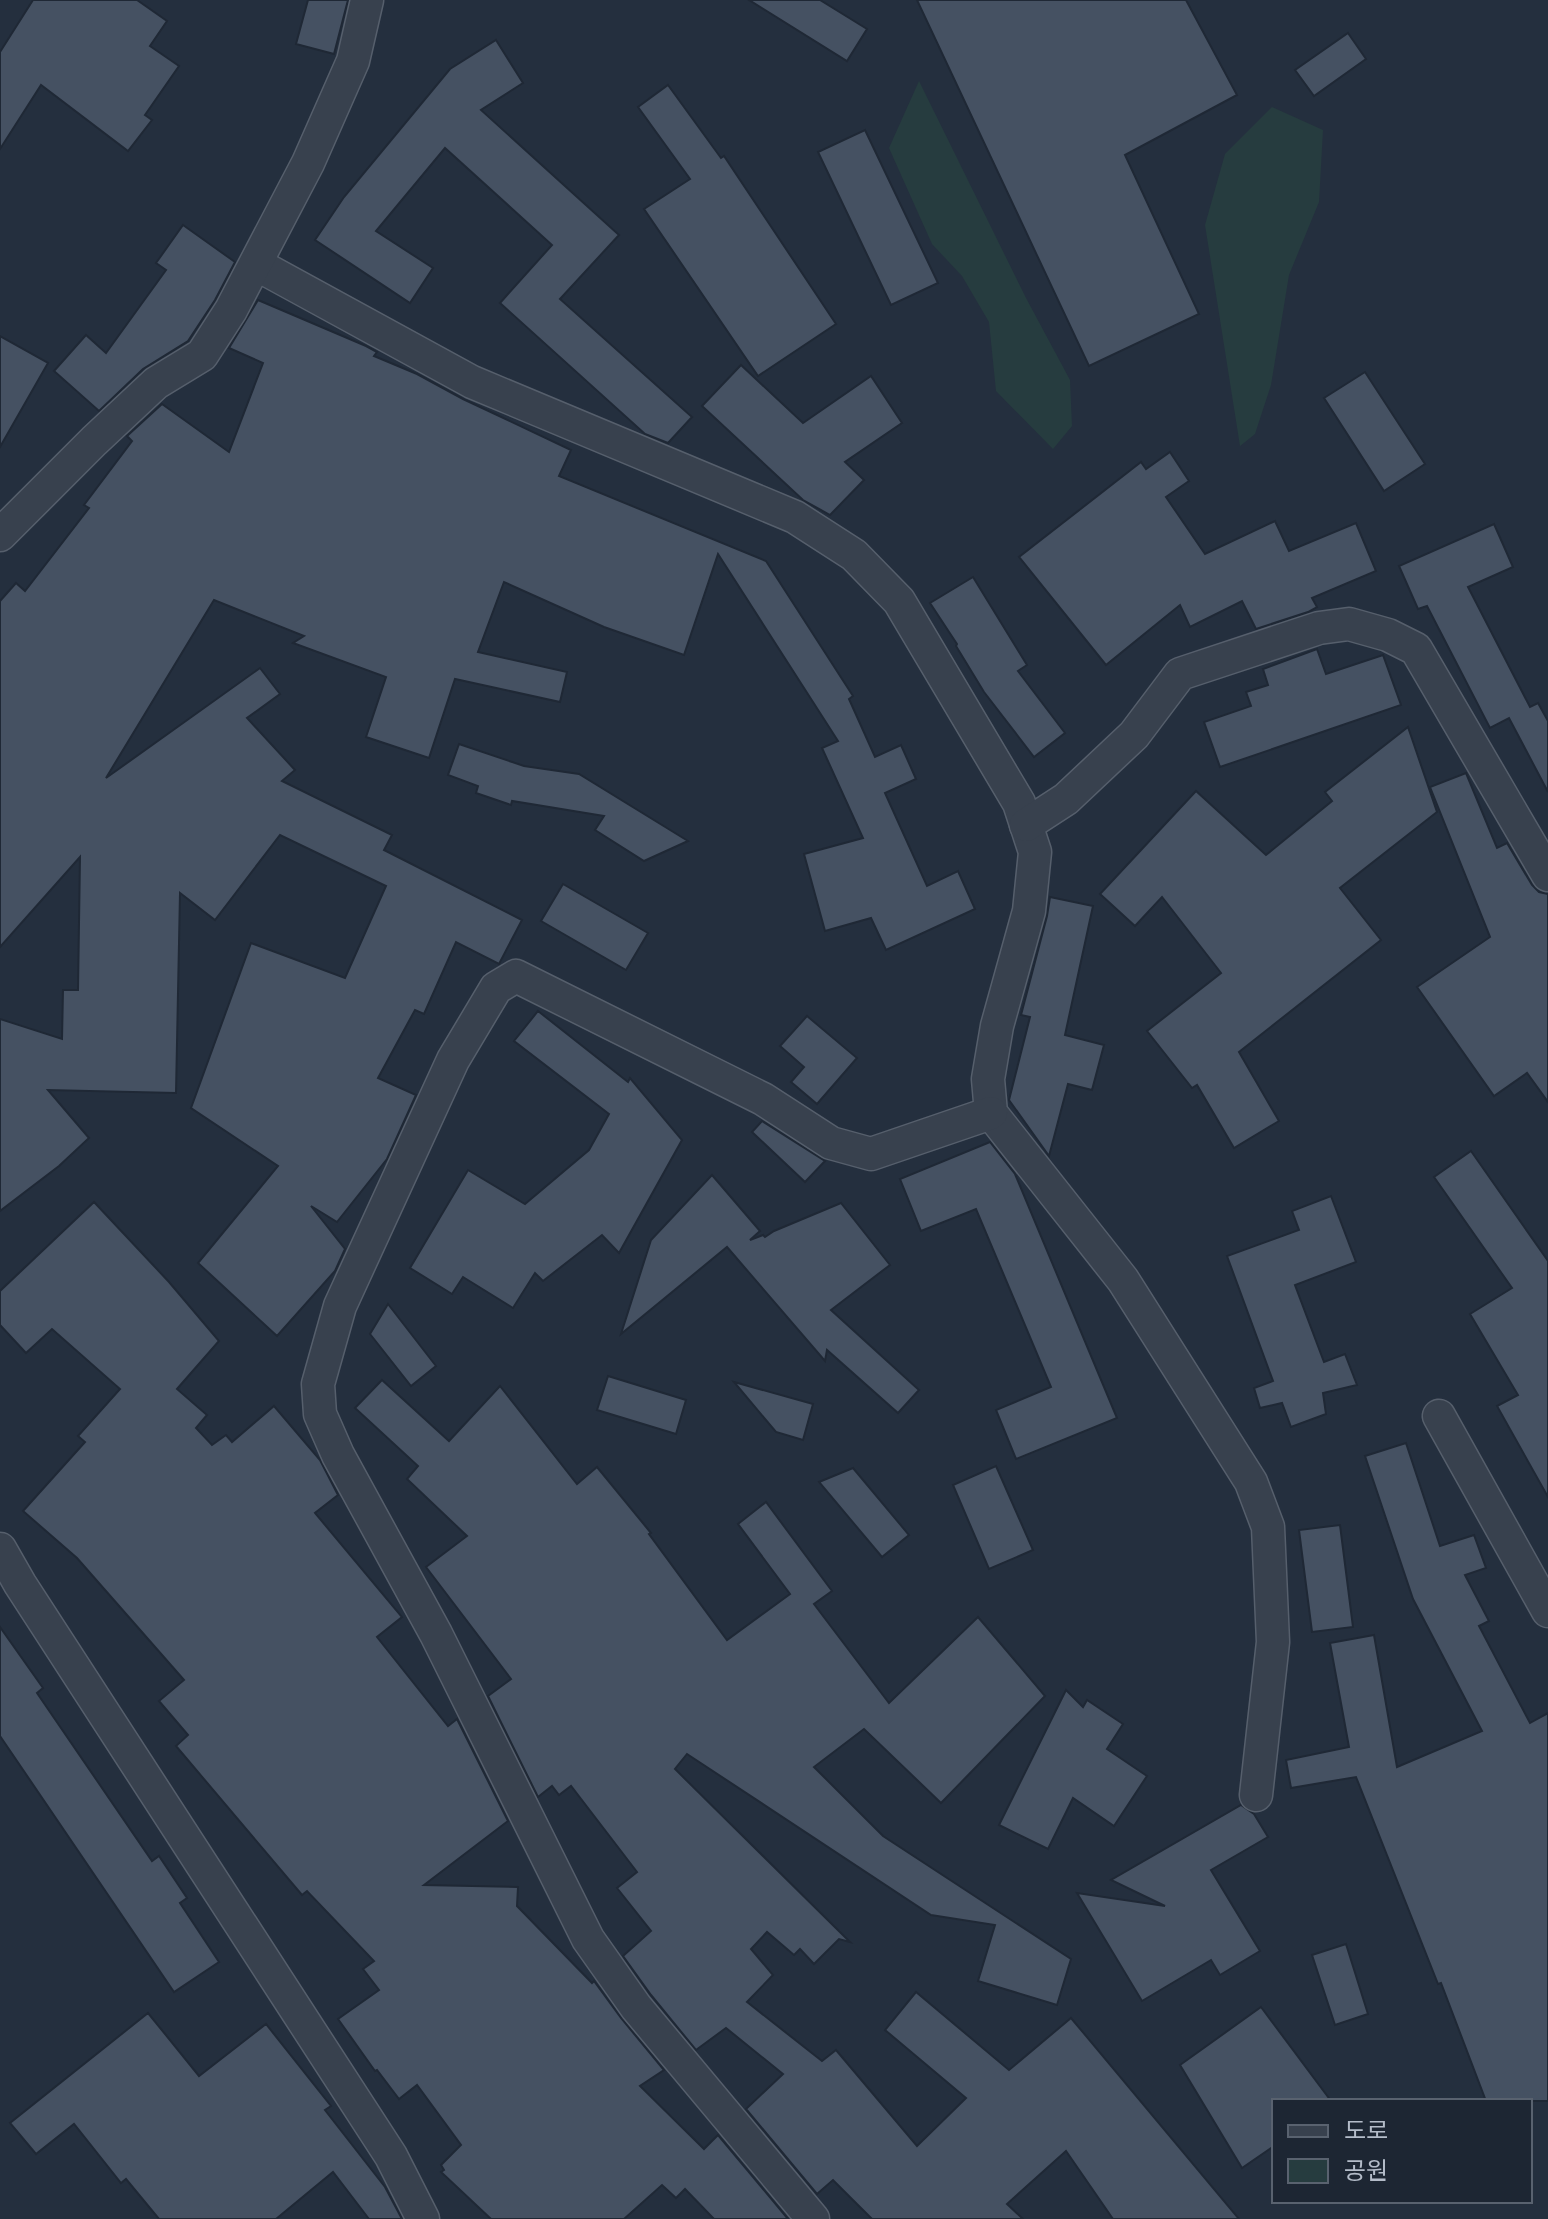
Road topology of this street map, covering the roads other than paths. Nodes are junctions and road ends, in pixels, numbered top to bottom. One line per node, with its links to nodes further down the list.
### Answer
1 (367, 0): 2 (street)
2 (256, 264): 3 (street); 4 (street)
3 (0, 535)
4 (1026, 825): 5 (street); 6 (street)
5 (1548, 875)
6 (991, 1113): 10 (street); 12 (street)
7 (1439, 1416): 9 (street)
8 (0, 1549): 11 (street)
9 (1548, 1611)
10 (1256, 1795)
11 (423, 2219)
12 (813, 2219)

